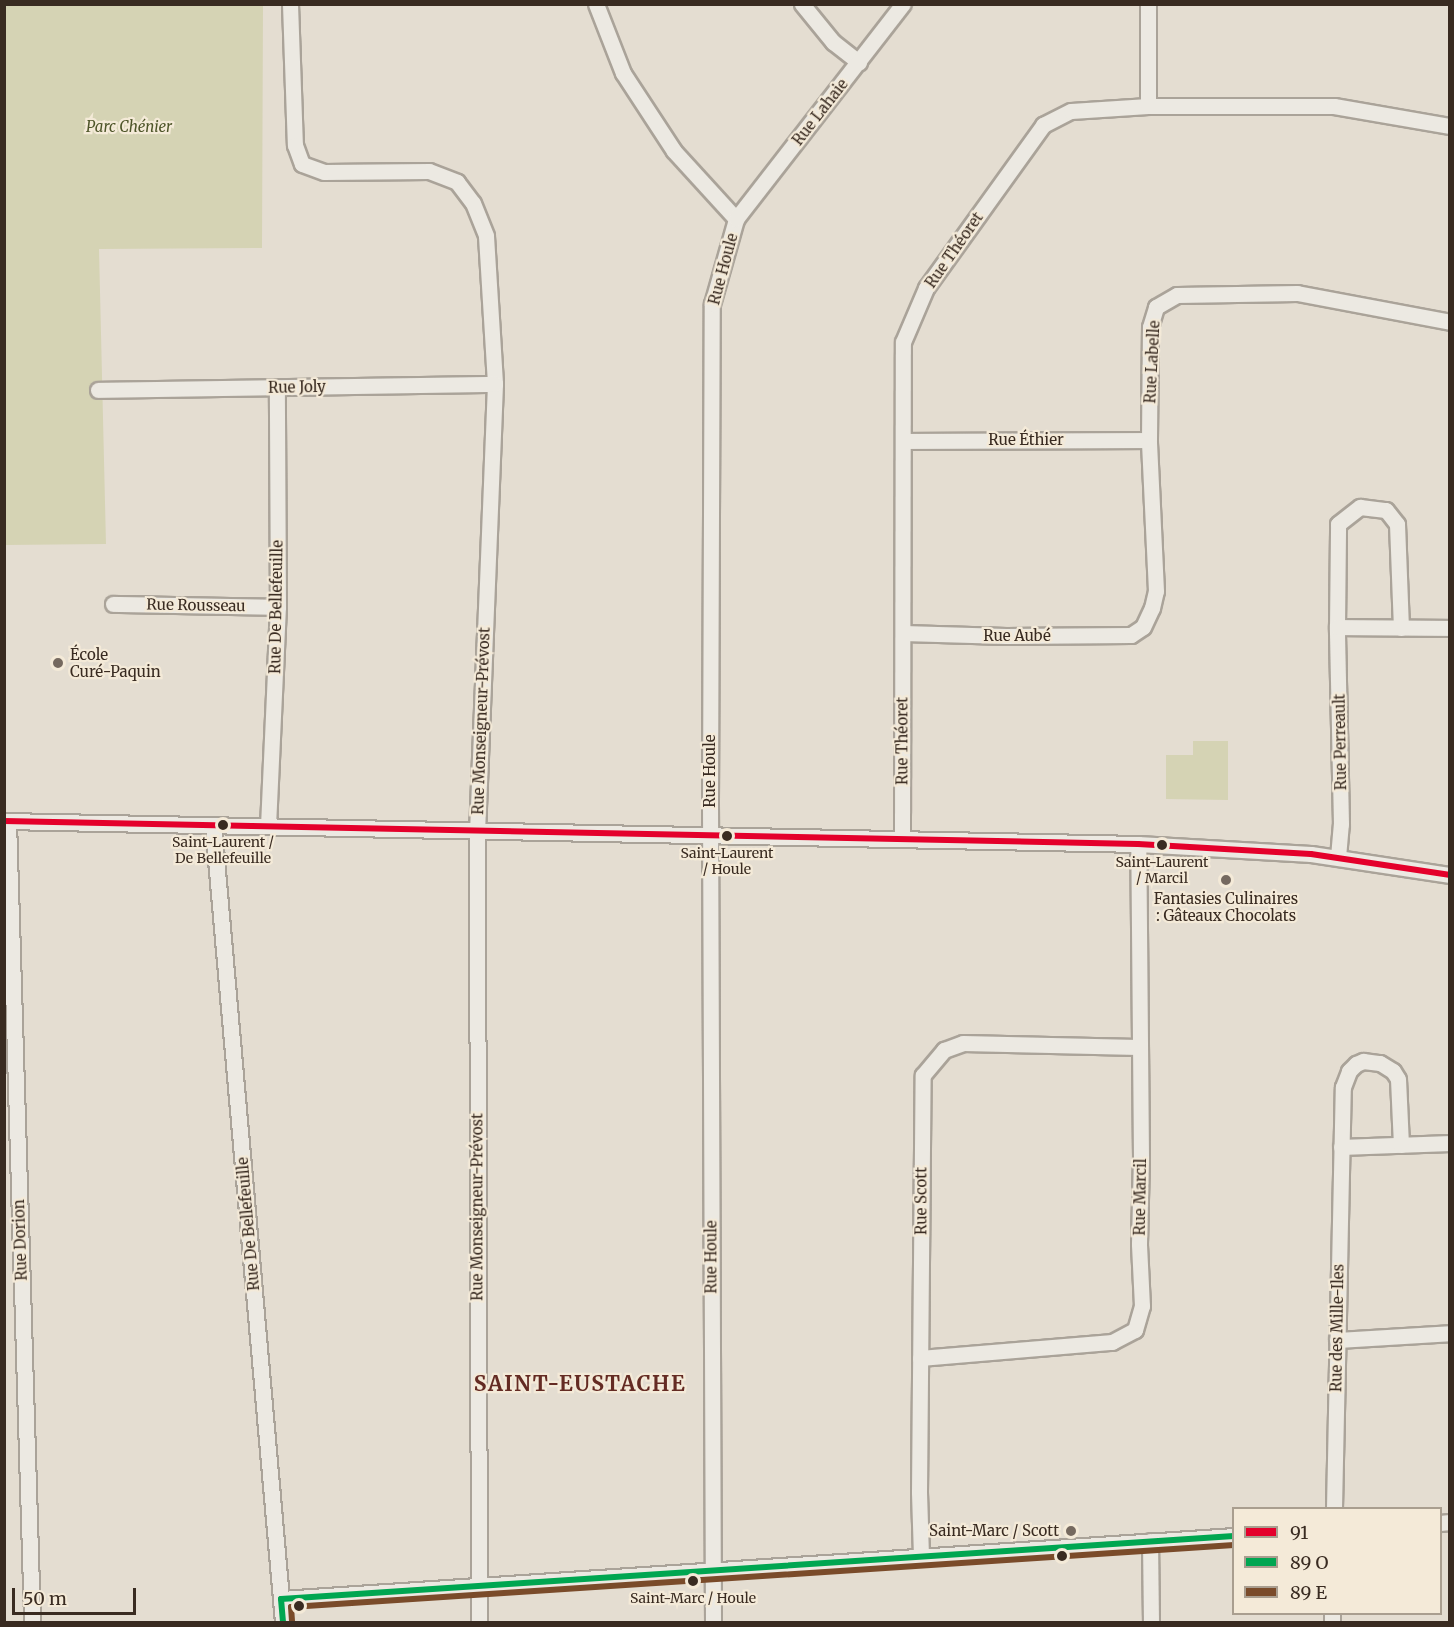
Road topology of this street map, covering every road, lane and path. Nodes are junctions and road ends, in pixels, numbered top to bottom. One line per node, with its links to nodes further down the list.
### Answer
1 (290, 4): 11 (street, Rue Monseigneur-Prévost)
2 (596, 4): 9 (street, Rue Houle)
3 (802, 4): 6 (street)
4 (903, 4): 6 (street, Rue Lahaie)
5 (1148, 4): 7 (street)
6 (859, 62): 9 (street, Rue Lahaie)
7 (1148, 106): 8 (street, Rue Théoret); 15 (street, Rue Théoret)
8 (1449, 126)
9 (736, 219): 27 (street, Rue Houle)
10 (1449, 322): 14 (street, Rue Labelle)
11 (495, 384): 12 (street, Rue Joly); 26 (street, Rue Monseigneur-Prévost)
12 (277, 387): 13 (street, Rue Joly); 17 (street, Rue De Bellefeuille)
13 (98, 390)
14 (1149, 440): 15 (street, Rue Éthier); 22 (street, Rue Labelle)
15 (903, 441): 21 (street, Rue Théoret)
16 (113, 604): 17 (street, Rue Rousseau)
17 (278, 607): 25 (street, Rue De Bellefeuille)
18 (1337, 627): 19 (street); 19 (street, Rue Perreault); 30 (street, Rue Perreault)
19 (1401, 628): 20 (street)
20 (1449, 628)
21 (903, 633): 22 (street, Rue Aubé); 28 (street, Rue Théoret)
22 (1131, 635)
23 (6, 821): 24 (street); 46 (street, Rue Dorion)
24 (213, 825): 25 (street); 45 (street, Rue De Bellefeuille)
25 (268, 826): 26 (street)
26 (477, 831): 27 (street); 44 (street, Rue Monseigneur-Prévost)
27 (710, 835): 28 (street); 43 (street, Rue Houle)
28 (902, 839): 29 (street)
29 (1138, 844): 30 (street); 32 (street, Rue Marcil)
30 (1338, 857): 31 (street)
31 (1449, 875)
32 (1138, 1047): 38 (street, Rue Marcil); 38 (street, Rue Scott)
33 (1449, 1143): 34 (street)
34 (1401, 1145): 35 (street); 35 (street, Rue des Mille-Iles)
35 (1341, 1147): 37 (street, Rue des Mille-Iles)
36 (1449, 1333): 37 (street)
37 (1337, 1340): 39 (street, Rue des Mille-Iles)
38 (920, 1358): 42 (street, Rue Scott)
39 (1334, 1507)
40 (1232, 1536): 41 (street)
41 (1150, 1542): 42 (street); 50 (street)
42 (921, 1556): 43 (street)
43 (712, 1571): 44 (street); 49 (street, Rue Houle)
44 (479, 1586): 45 (street); 48 (street, Rue Monseigneur-Prévost)
45 (281, 1599): 47 (street, Rue De Bellefeuille)
46 (32, 1623)
47 (283, 1623)
48 (479, 1623)
49 (713, 1623)
50 (1151, 1623)

